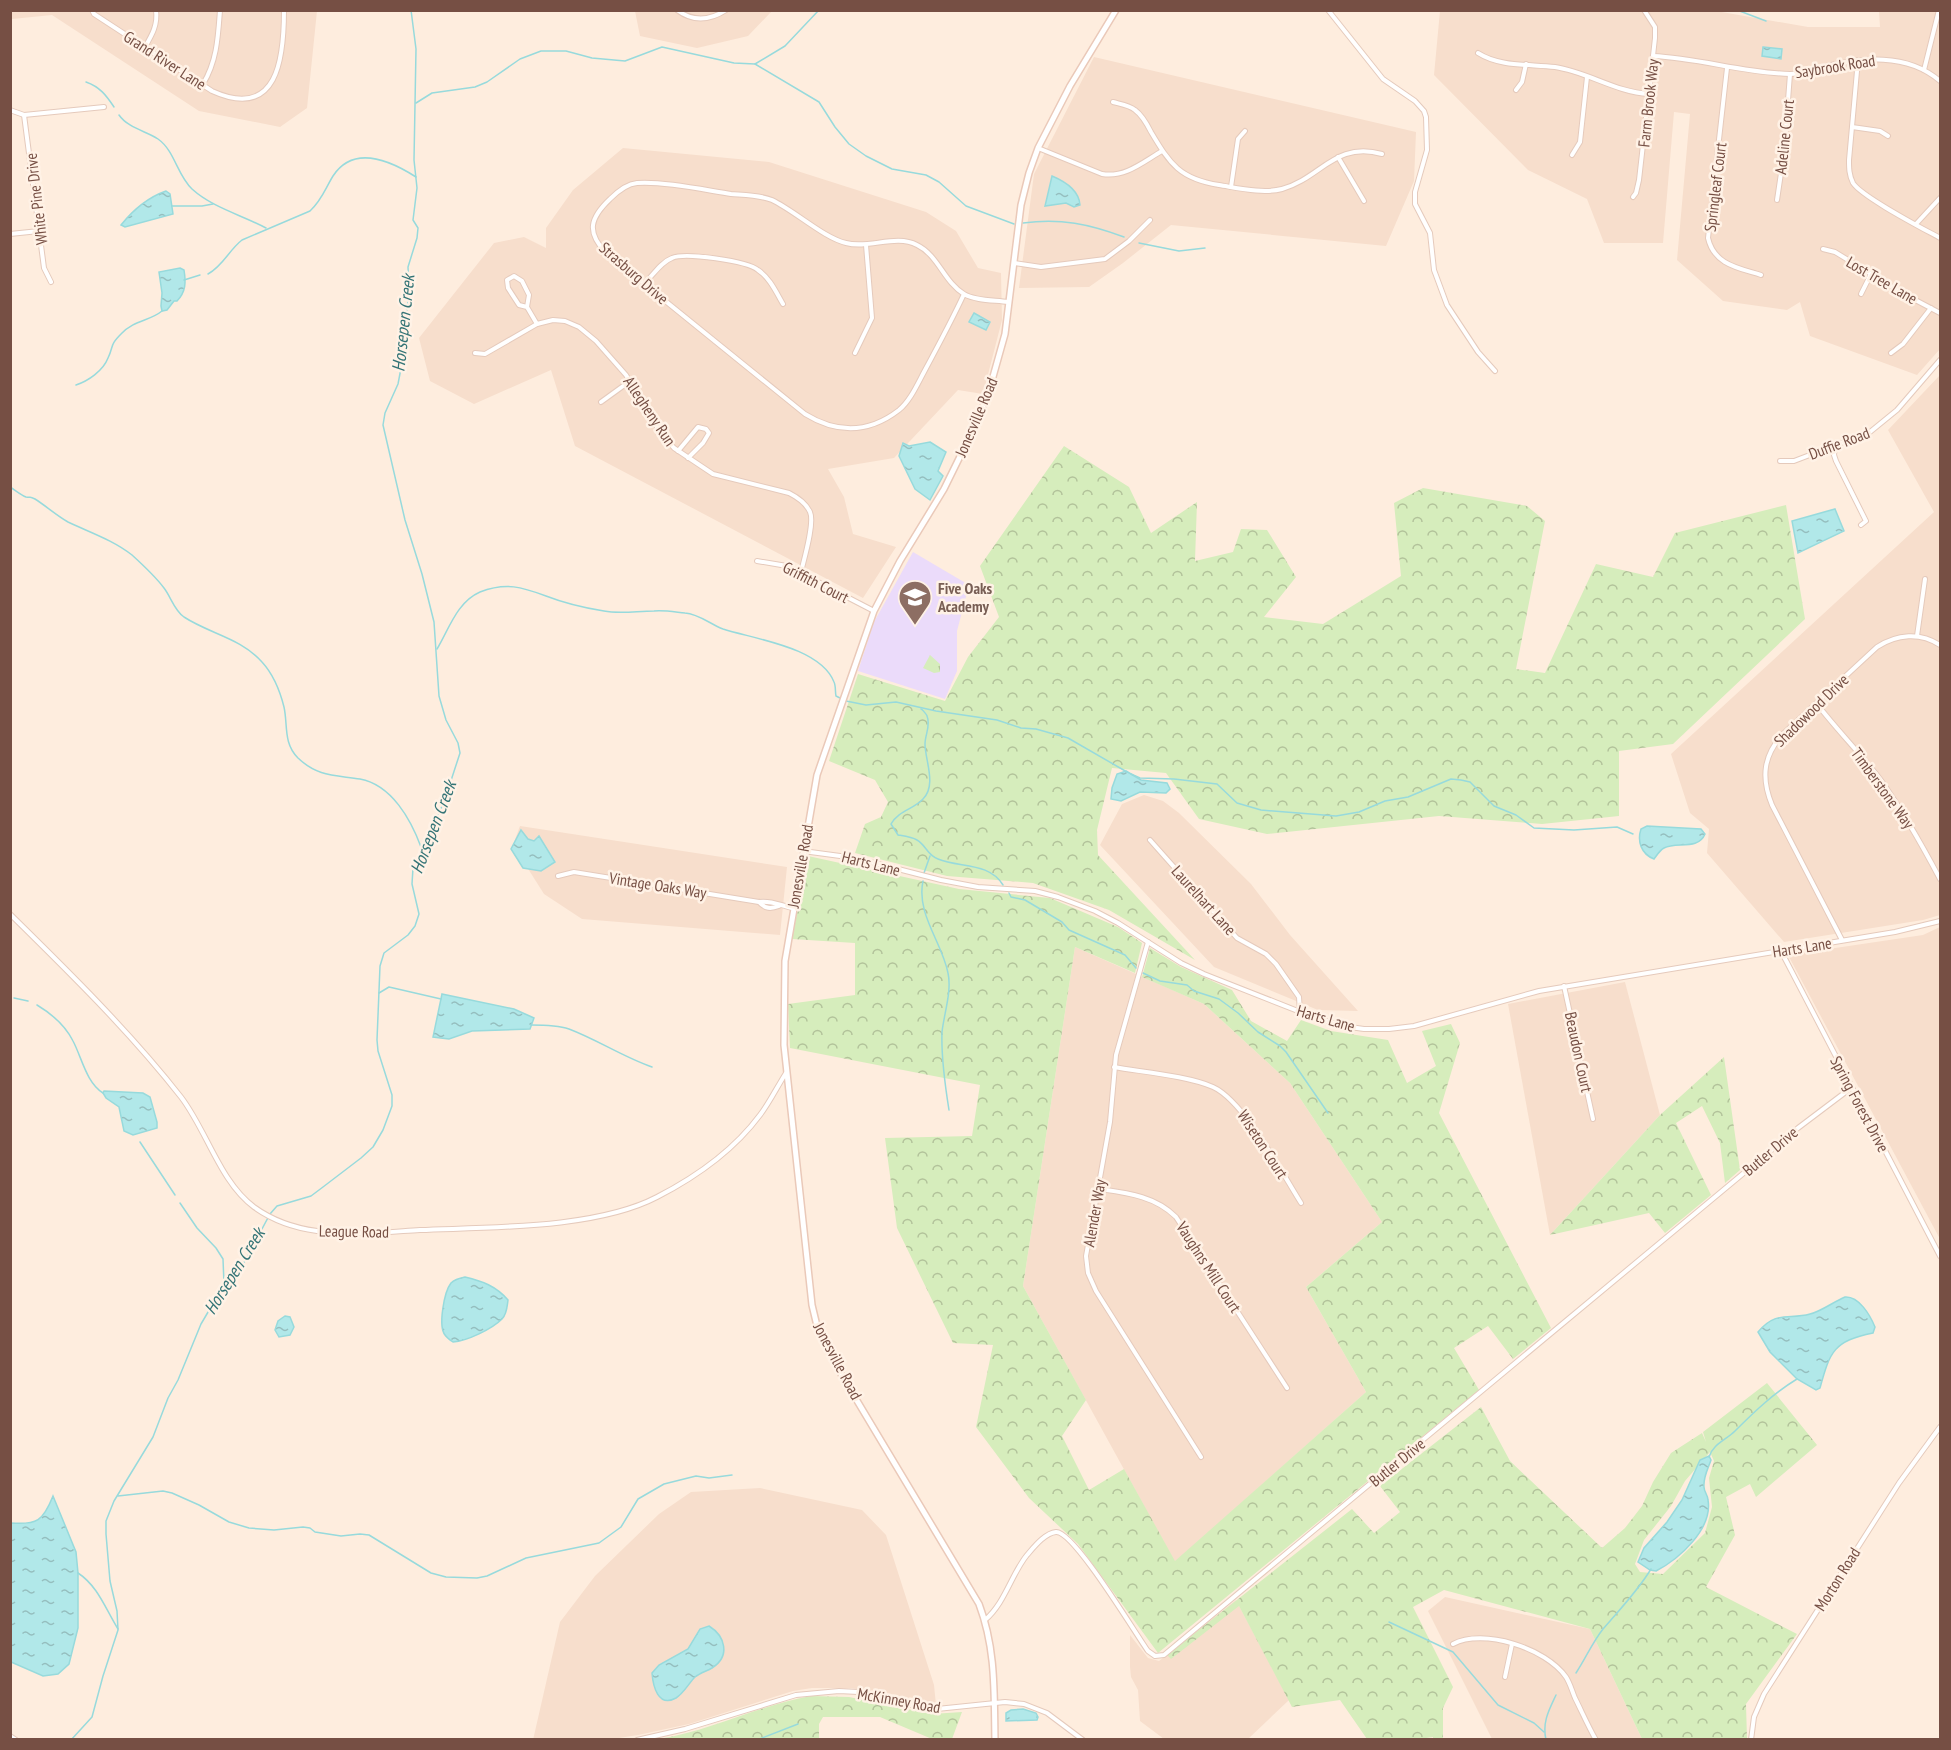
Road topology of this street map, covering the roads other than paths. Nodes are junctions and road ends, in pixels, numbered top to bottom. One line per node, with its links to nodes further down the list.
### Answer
1 (92, 10): 11 (street, Grand River Lane)
2 (156, 10): 11 (street)
3 (220, 10): 21 (street)
4 (284, 10): 21 (street, Grand River Lane)
5 (677, 10): 6 (street)
6 (726, 10)
7 (1116, 10): 31 (street, Jonesville Road)
8 (1328, 10): 65 (street)
9 (1644, 10): 13 (street, Farm Brook Way)
10 (1939, 10): 17 (street)
11 (145, 47): 21 (street, Grand River Lane)
12 (1478, 53): 15 (street)
13 (1653, 56): 16 (street, Saybrook Road); 23 (street, Farm Brook Way)
14 (1858, 60): 17 (street, Saybrook Road); 18 (street, Saybrook Road); 28 (street)
15 (1526, 64): 19 (street); 22 (street)
16 (1727, 68): 18 (street, Saybrook Road); 49 (street, Springleaf Court)
17 (1924, 70): 20 (street, Saybrook Road)
18 (1790, 74): 39 (street, Adeline Court)
19 (1587, 77): 23 (street); 34 (street)
20 (1941, 81)
21 (203, 84)
22 (1516, 90)
23 (1649, 94): 37 (street, Farm Brook Way)
24 (1113, 102): 32 (street)
25 (104, 107): 27 (street)
26 (10, 110): 27 (street)
27 (24, 115): 43 (street, White Pine Drive)
28 (1852, 127): 30 (street); 42 (street)
29 (1245, 131): 36 (street)
30 (1888, 136)
31 (1038, 148): 32 (street); 48 (street, Jonesville Road)
32 (1162, 151): 36 (street)
33 (1382, 153): 35 (street)
34 (1572, 155)
35 (1338, 157): 36 (street); 40 (street)
36 (1231, 187)
37 (1633, 197)
38 (1941, 198): 42 (street)
39 (1777, 200)
40 (1364, 201)
41 (1150, 220): 48 (street)
42 (1916, 224): 45 (street)
43 (39, 231): 44 (street); 51 (street, White Pine Drive)
44 (10, 234)
45 (1941, 238)
46 (866, 245): 52 (street, Strasburg Drive); 53 (street, Strasburg Drive); 62 (street)
47 (1823, 249): 50 (street, Lost Tree Lane)
48 (1013, 263): 55 (street, Jonesville Road)
49 (1761, 274)
50 (1871, 274): 54 (street); 58 (street, Lost Tree Lane)
51 (51, 282)
52 (645, 284): 53 (street, Strasburg Drive); 56 (street)
53 (964, 294): 55 (street)
54 (1861, 294)
55 (1008, 302): 76 (street, Jonesville Road)
56 (783, 304)
57 (527, 307): 57 (street); 60 (street)
58 (1931, 308): 59 (street, Lost Tree Lane); 63 (street)
59 (1941, 313)
60 (537, 324): 61 (street, Allegheny Run); 66 (street, Allegheny Run)
61 (475, 353)
62 (855, 353)
63 (1891, 353)
64 (1941, 360): 68 (street, Duffie Road)
65 (1495, 371)
66 (630, 381): 67 (street); 69 (street, Allegheny Run)
67 (601, 402)
68 (1835, 446): 71 (street, Duffie Road); 72 (street)
69 (678, 451): 70 (street, Allegheny Run); 70 (street)
70 (688, 458): 74 (street, Allegheny Run)
71 (1780, 461)
72 (1861, 525)
73 (757, 561): 74 (street, Griffith Court)
74 (801, 572): 76 (street, Griffith Court)
75 (1925, 579): 77 (street)
76 (874, 611): 81 (street, Jonesville Road)
77 (1917, 636): 78 (street); 79 (street, Shadowood Drive)
78 (1941, 645)
79 (1817, 703): 83 (street, Timberstone Way); 89 (street, Shadowood Drive)
80 (1150, 840): 93 (street, Laurelhart Lane)
81 (803, 851): 86 (street, Jonesville Road); 90 (street, Harts Lane)
82 (558, 876): 84 (street, Vintage Oaks Way)
83 (1941, 879)
84 (759, 902): 85 (street, Vintage Oaks Way); 85 (street, Vintage Oaks Way)
85 (780, 906): 86 (street, Vintage Oaks Way)
86 (793, 908): 95 (street, Jonesville Road)
87 (10, 914): 95 (street, League Road)
88 (1941, 921): 89 (street, Harts Lane)
89 (1842, 940): 91 (street, Harts Lane)
90 (1148, 942): 93 (street, Harts Lane); 94 (street, Alender Way)
91 (1781, 951): 92 (street, Harts Lane); 96 (street, Spring Forest Drive)
92 (1564, 986): 93 (street, Harts Lane); 97 (street, Beaudon Court)
93 (1300, 1012)
94 (1114, 1067): 98 (street, Alender Way); 99 (street, Wiseton Court)
95 (786, 1073): 104 (street, Jonesville Road)
96 (1851, 1088): 100 (street, Spring Forest Drive); 104 (street, Butler Drive)
97 (1593, 1119)
98 (1099, 1189): 101 (street, Vaughns Mill Court); 103 (street, Alender Way)
99 (1301, 1203)
100 (1941, 1256)
101 (1287, 1388)
102 (1941, 1426): 115 (street, Morton Road)
103 (1202, 1457)
104 (985, 1620): 108 (street, Jonesville Road)
105 (1453, 1644): 106 (street)
106 (1512, 1644): 107 (street); 114 (street)
107 (1505, 1677)
108 (994, 1703): 111 (street, McKinney Road); 112 (street, Jonesville Road); 113 (street, McKinney Road)
109 (10, 1736): 110 (street)
110 (16, 1740)
111 (637, 1740)
112 (995, 1740)
113 (1083, 1740)
114 (1596, 1740)
115 (1751, 1740)

